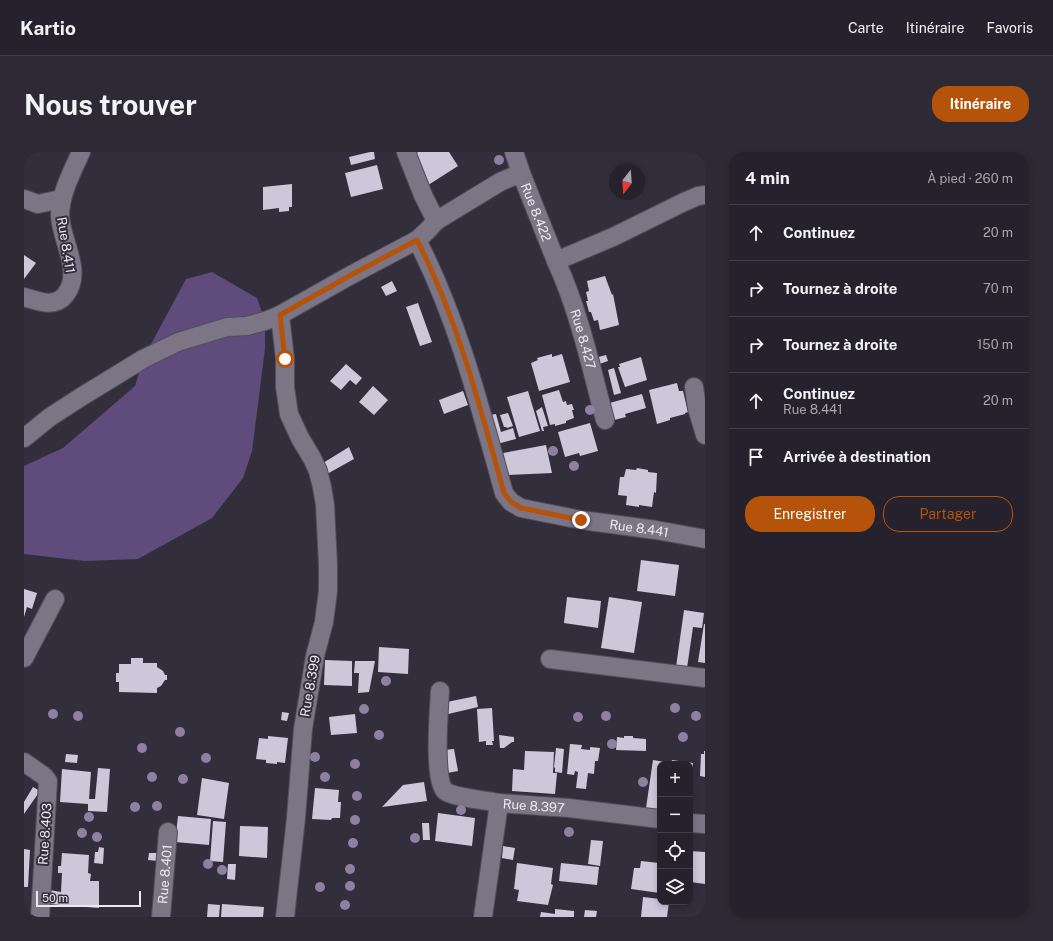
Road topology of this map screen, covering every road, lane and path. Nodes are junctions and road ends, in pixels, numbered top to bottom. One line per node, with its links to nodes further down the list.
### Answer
1 (81, 152): 7 (street, Rue 8.411)
2 (406, 152): 8 (street)
3 (514, 152): 4 (street)
4 (521, 173): 8 (street, Rue 8.422); 10 (street, Rue 8.422)
5 (705, 195): 10 (street)
6 (24, 198): 7 (street)
7 (61, 199): 11 (street, Rue 8.411)
8 (436, 221): 9 (street, Rue 8.422)
9 (417, 240): 12 (street, Rue 8.422); 17 (street, Rue 8.441)
10 (556, 261): 14 (street, Rue 8.427)
11 (24, 297)
12 (280, 315): 16 (street, Rue 8.422); 31 (street, Rue 8.399)
13 (694, 387): 15 (street)
14 (605, 420)
15 (705, 435)
16 (24, 438)
17 (705, 539)
18 (55, 599): 19 (street)
19 (24, 658)
20 (550, 659): 21 (street)
21 (705, 678)
22 (440, 690): 24 (street)
23 (24, 762): 29 (street, Rue 8.403)
24 (500, 803): 25 (street, Rue 8.397); 32 (street, Rue 8.397)
25 (657, 819)
26 (693, 822): 27 (street)
27 (705, 824)
28 (168, 832): 30 (street, Rue 8.401)
29 (40, 917)
30 (161, 917)
31 (285, 917)
32 (482, 917)

